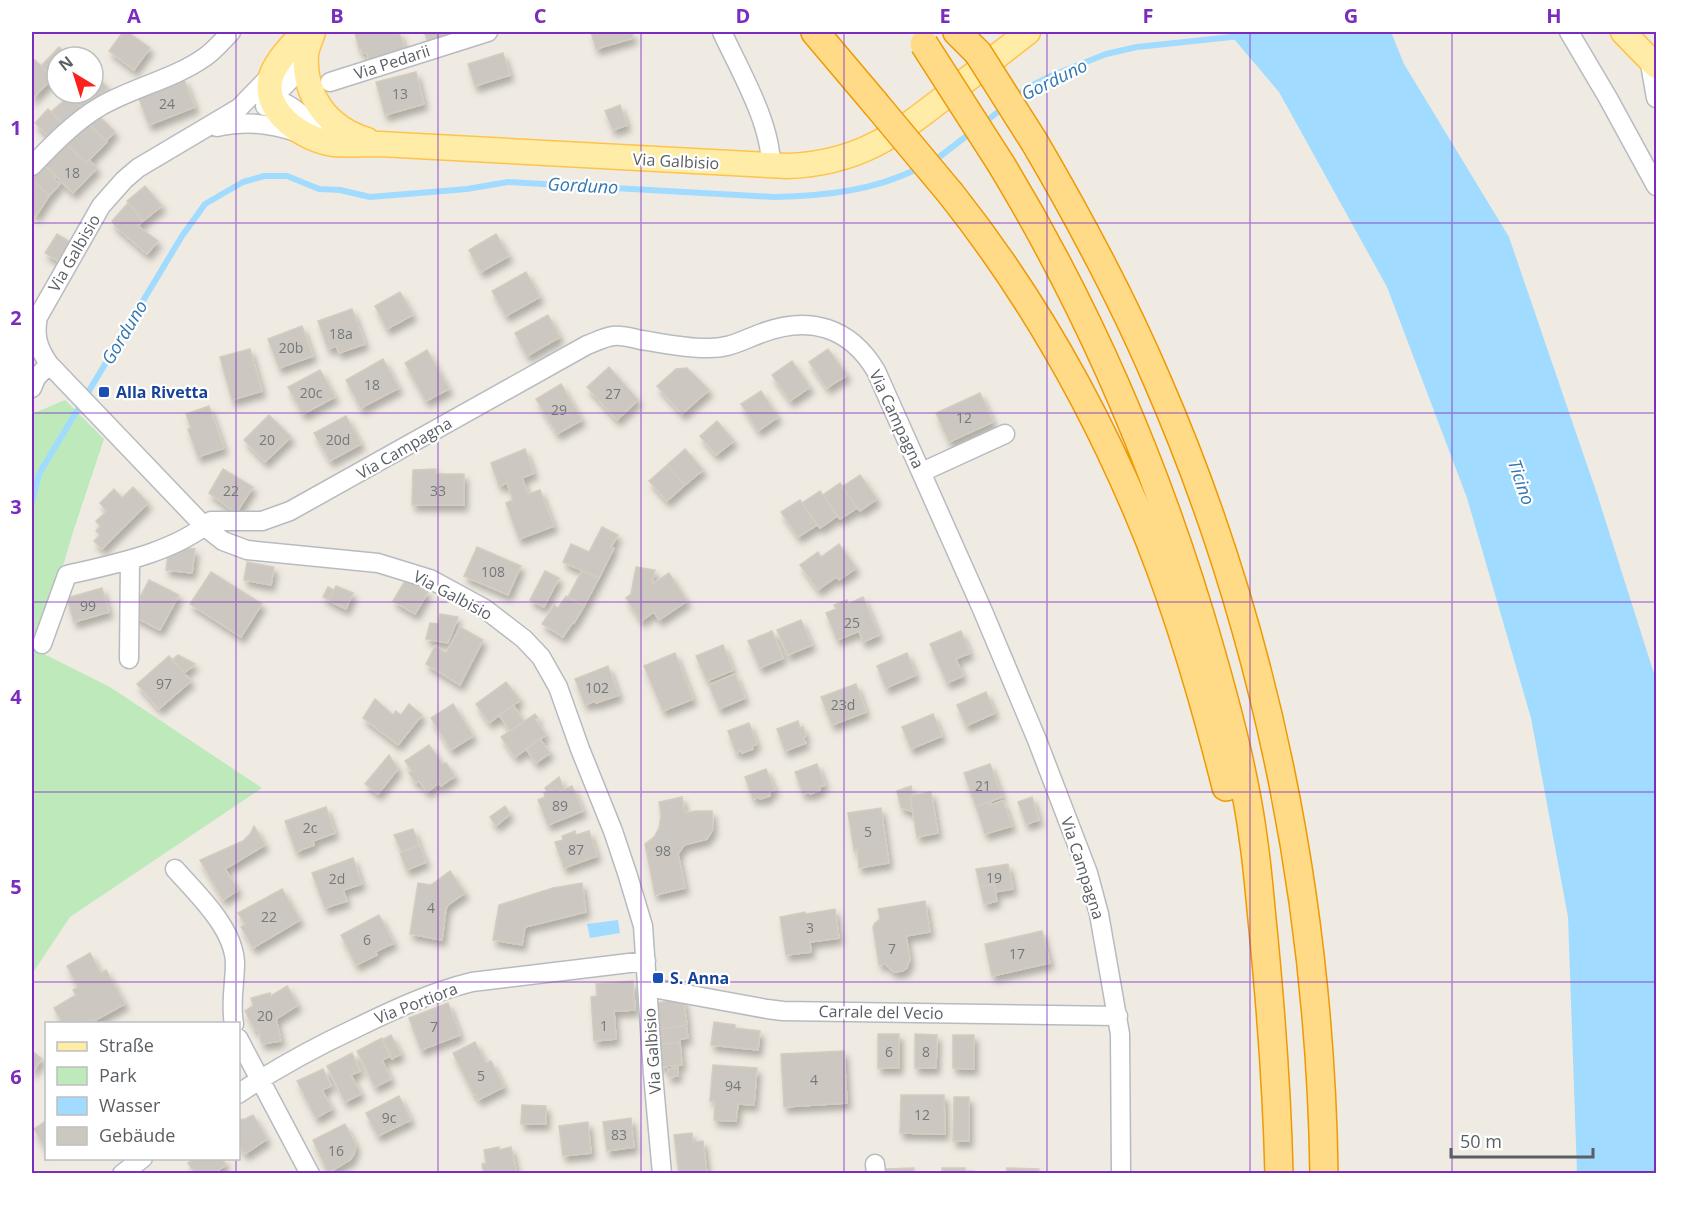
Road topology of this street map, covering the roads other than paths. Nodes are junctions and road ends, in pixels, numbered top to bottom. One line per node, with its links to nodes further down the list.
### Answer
1 (231, 32): 21 (street)
2 (488, 32): 14 (street, Via Pedarii)
3 (722, 32): 22 (street)
4 (815, 32): 33 (highway, bridge)
5 (957, 32): 11 (highway)
6 (1569, 32): 23 (street)
7 (1623, 32): 12 (main road)
8 (1020, 34): 22 (main road, Via Galbisio)
9 (919, 38): 33 (highway, bridge)
10 (307, 39): 13 (main road); 16 (street); 19 (main road)
11 (975, 42): 47 (highway, bridge)
12 (1653, 62): 15 (street)
13 (272, 74): 16 (main road); 17 (street)
14 (330, 82)
15 (1656, 98)
16 (272, 100): 17 (street); 18 (main road, Via Galbisio); 19 (street)
17 (236, 116): 18 (street); 24 (street, Via Galbisio)
18 (307, 136): 20 (main road, Via Galbisio)
19 (355, 136): 20 (main road)
20 (380, 144): 22 (main road, Via Galbisio)
21 (32, 166)
22 (771, 166)
23 (1656, 186)
24 (52, 367): 25 (street); 28 (street, Via Galbisio)
25 (32, 388)
26 (1005, 434): 27 (street)
27 (922, 472): 28 (street, Via Campagna); 36 (street, Via Campagna)
28 (204, 526): 29 (street, Via Campagna); 34 (street, Via Galbisio)
29 (130, 560): 30 (street, Via Campagna); 31 (street)
30 (42, 644)
31 (129, 659)
32 (175, 869): 37 (street)
33 (1265, 952): 46 (highway)
34 (646, 961): 35 (street, Via Galbisio); 39 (street, Via Portiora)
35 (647, 987): 36 (street, Carrale del Vecio); 44 (street, Via Galbisio)
36 (1118, 1016): 45 (street, Via Campagna)
37 (234, 1022)
38 (240, 1041): 39 (street)
39 (261, 1078): 40 (street, Via Portiora); 43 (street)
40 (240, 1093)
41 (140, 1160): 42 (street)
42 (122, 1173)
43 (310, 1173)
44 (663, 1173)
45 (1120, 1173)
46 (1279, 1173)
47 (1324, 1173)

